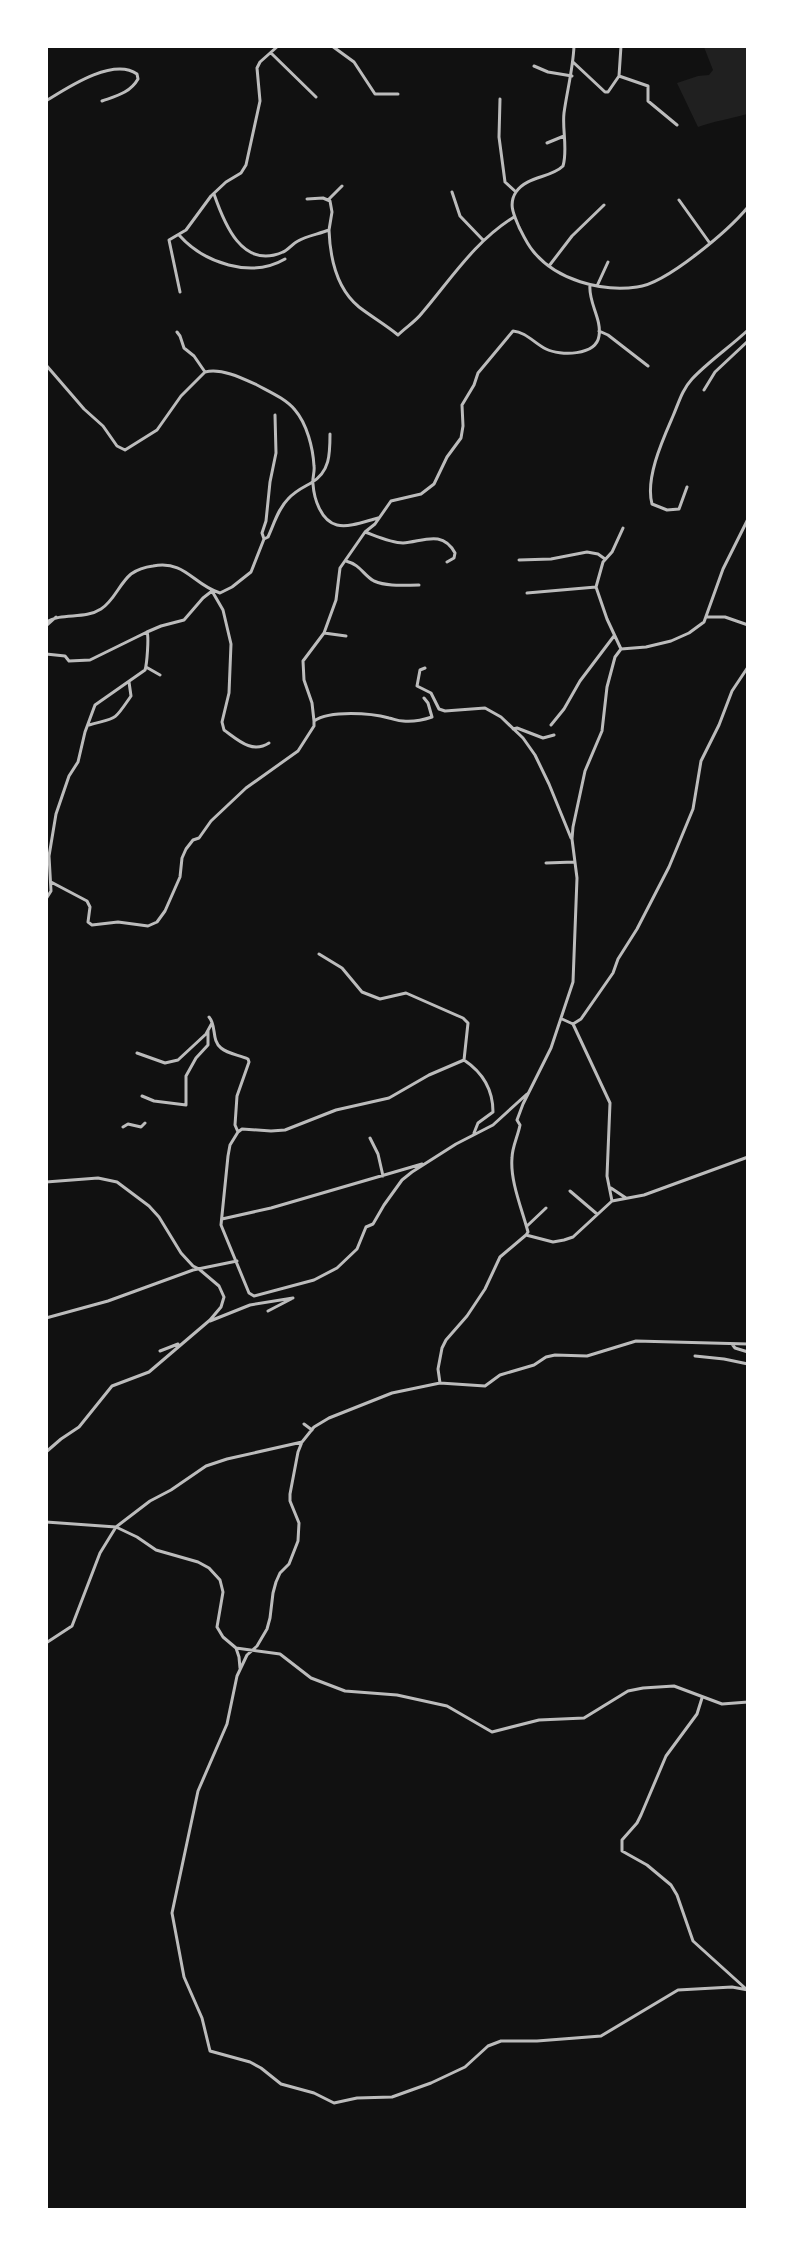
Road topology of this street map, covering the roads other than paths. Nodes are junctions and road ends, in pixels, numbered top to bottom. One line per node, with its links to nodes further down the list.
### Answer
1 (278, 46): 5 (street)
2 (332, 46): 10 (street)
3 (574, 46): 6 (street)
4 (621, 46): 9 (street)
5 (271, 53): 11 (street); 21 (street)
6 (573, 62): 8 (street); 9 (street)
7 (534, 66): 8 (street)
8 (572, 76): 16 (street)
9 (619, 76): 15 (street)
10 (398, 94)
11 (316, 97)
12 (500, 99): 20 (street)
13 (46, 101): 14 (street)
14 (102, 101)
15 (677, 125)
16 (564, 136): 17 (street); 20 (street)
17 (547, 143)
18 (342, 186): 23 (street)
19 (452, 192): 30 (street)
20 (516, 192): 27 (street)
21 (214, 194): 28 (street); 29 (street)
22 (307, 199): 23 (street)
23 (328, 200): 28 (street)
24 (679, 200): 31 (street)
25 (604, 206): 34 (street)
26 (747, 207): 31 (street)
27 (514, 217): 30 (street); 34 (street)
28 (329, 230): 30 (street)
29 (179, 235): 32 (street); 39 (street)
30 (483, 240)
31 (710, 243): 37 (street)
32 (285, 259)
33 (608, 262): 37 (street)
34 (549, 266): 36 (street)
35 (46, 274): 38 (street)
36 (590, 285): 37 (street); 41 (street)
37 (597, 286)
38 (46, 290)
39 (180, 292)
40 (747, 330): 51 (street)
41 (599, 331): 45 (street); 52 (street)
42 (177, 332): 46 (street)
43 (747, 341): 47 (street)
44 (46, 365): 46 (street)
45 (648, 366)
46 (205, 372): 50 (street)
47 (704, 390)
48 (275, 415): 56 (street)
49 (330, 434): 50 (street)
50 (313, 482): 52 (street); 56 (street)
51 (687, 487)
52 (378, 518): 55 (street)
53 (747, 519): 65 (street)
54 (623, 528): 58 (street)
55 (365, 532): 59 (street); 60 (street)
56 (264, 539): 63 (street)
57 (519, 560): 58 (street)
58 (605, 560): 62 (street)
59 (346, 561): 61 (street); 69 (street)
60 (447, 562)
61 (419, 585)
62 (596, 586): 64 (street); 71 (street)
63 (212, 591): 66 (street); 68 (street); 85 (street)
64 (527, 592)
65 (707, 617): 67 (street); 72 (street)
66 (46, 624)
67 (747, 625)
68 (147, 632): 73 (street); 74 (street)
69 (324, 633): 70 (street); 80 (street)
70 (346, 636)
71 (614, 636): 72 (street); 82 (street)
72 (621, 649): 86 (street)
73 (46, 654)
74 (146, 667): 77 (street); 78 (street)
75 (747, 667): 95 (street)
76 (425, 668): 83 (street)
77 (160, 675)
78 (129, 682): 81 (street); 81 (street)
79 (424, 698): 80 (street)
80 (315, 721): 89 (street)
81 (89, 725): 89 (street)
82 (551, 725)
83 (513, 729): 84 (street); 86 (street)
84 (554, 735)
85 (269, 743)
86 (572, 839): 87 (street)
87 (574, 862): 88 (street); 93 (street)
88 (546, 863)
89 (51, 882): 90 (street)
90 (46, 899)
91 (319, 954): 98 (street)
92 (209, 1017): 94 (street)
93 (562, 1019): 95 (street); 99 (street)
94 (213, 1021): 96 (street); 103 (street)
95 (573, 1024): 110 (street)
96 (208, 1031): 97 (street); 100 (street)
97 (137, 1053)
98 (464, 1060): 103 (street); 104 (street)
99 (529, 1093): 104 (street); 117 (street)
100 (142, 1096)
101 (145, 1123): 102 (street)
102 (123, 1127)
103 (238, 1132): 116 (street)
104 (474, 1134): 107 (street)
105 (370, 1138): 108 (street)
106 (747, 1157): 112 (street)
107 (427, 1163): 108 (street); 119 (street)
108 (383, 1176): 116 (street)
109 (46, 1182): 120 (street)
110 (610, 1187): 112 (street); 113 (street)
111 (570, 1191): 115 (street)
112 (626, 1198): 113 (street)
113 (612, 1200): 115 (street)
114 (546, 1208): 117 (street)
115 (597, 1214): 118 (street)
116 (222, 1219): 119 (street)
117 (527, 1226): 118 (street)
118 (526, 1235): 131 (street)
119 (237, 1261): 120 (street)
120 (199, 1269): 122 (street); 123 (street)
121 (267, 1311): 123 (street)
122 (46, 1318)
123 (208, 1321): 124 (street)
124 (184, 1340): 127 (street); 135 (street)
125 (730, 1343): 126 (street); 128 (street); 131 (street)
126 (747, 1344)
127 (160, 1351)
128 (747, 1352)
129 (695, 1356): 130 (street)
130 (747, 1364)
131 (440, 1383): 133 (street)
132 (304, 1424): 133 (street)
133 (312, 1430): 134 (street)
134 (302, 1442): 137 (street); 140 (street)
135 (46, 1452)
136 (46, 1522): 137 (street)
137 (116, 1527): 138 (street); 139 (street)
138 (46, 1643)
139 (236, 1648): 140 (street); 141 (street)
140 (253, 1650): 141 (street); 142 (street)
141 (240, 1670): 144 (street)
142 (702, 1698): 143 (street); 144 (street)
143 (747, 1702)
144 (747, 1989)

